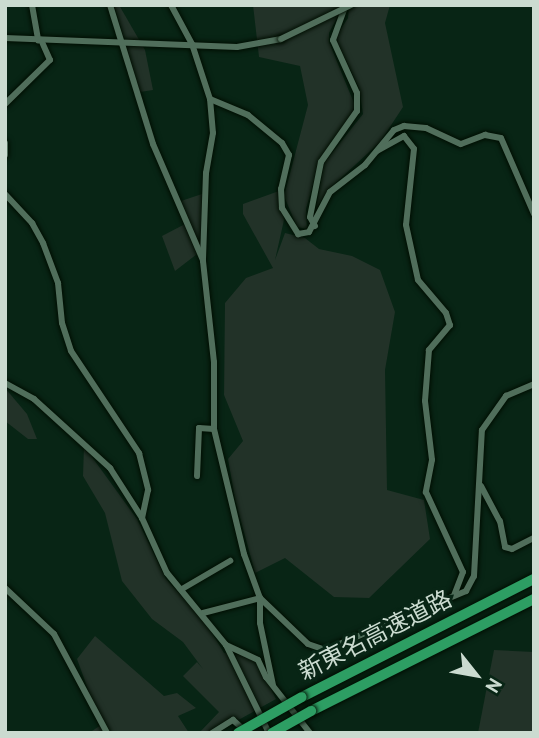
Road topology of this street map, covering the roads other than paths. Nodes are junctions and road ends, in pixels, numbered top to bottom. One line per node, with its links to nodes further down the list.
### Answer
1 (32, 5): 7 (street)
2 (110, 5): 8 (street)
3 (171, 5): 9 (street)
4 (346, 5): 17 (street)
5 (351, 5): 9 (street, bridge)
6 (5, 38): 7 (street)
7 (39, 40): 8 (street); 11 (street)
8 (121, 42): 9 (street); 18 (street)
9 (192, 44): 10 (street)
10 (210, 99): 17 (street); 18 (street)
11 (5, 104)
12 (5, 143): 14 (street)
13 (377, 151): 16 (street); 17 (street); 30 (street)
14 (5, 155)
15 (5, 194): 24 (street)
16 (534, 214)
17 (315, 226)
18 (204, 261): 21 (street)
19 (5, 383): 24 (street)
20 (534, 384): 23 (street)
21 (214, 429): 22 (street); 31 (street)
22 (197, 476)
23 (481, 486): 25 (street); 30 (street)
24 (142, 518): 29 (street)
25 (534, 538)
26 (230, 561): 29 (street)
27 (534, 579): 38 (highway, 新東名高速道路, bridge)
28 (5, 588): 36 (street)
29 (182, 589): 33 (street)
30 (454, 595): 31 (street)
31 (260, 598): 33 (street); 35 (street)
32 (534, 599): 40 (highway, 新東名高速道路, bridge)
33 (203, 613): 34 (street)
34 (226, 645): 35 (street); 40 (street)
35 (273, 685): 41 (street)
36 (107, 733)
37 (212, 733): 39 (street)
38 (238, 733)
39 (246, 733)
40 (270, 733)
41 (310, 733)

